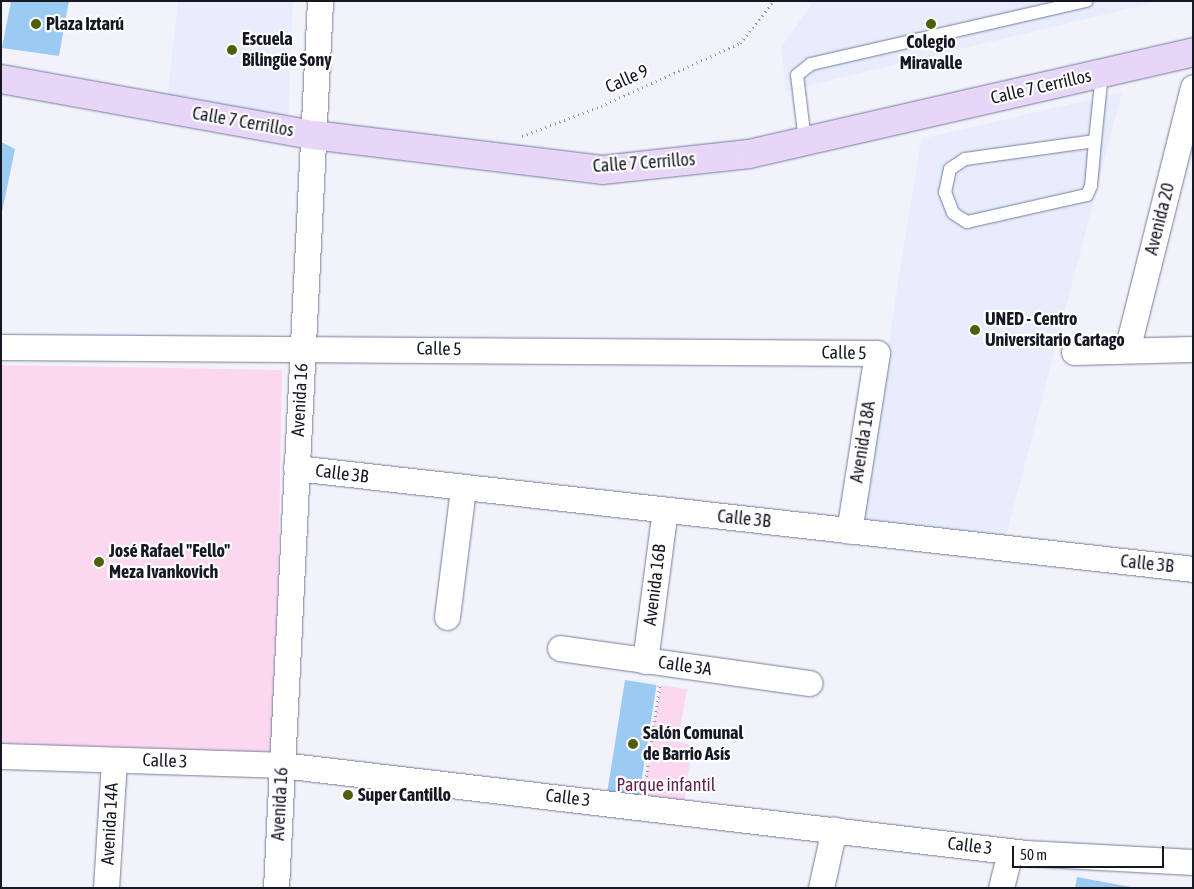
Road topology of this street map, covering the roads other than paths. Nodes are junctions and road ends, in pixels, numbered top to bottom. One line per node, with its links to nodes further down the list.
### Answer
1 (320, 1): 7 (street, Avenida 16)
2 (1087, 1): 8 (lane)
3 (1193, 52): 4 (main road, Calle 7 Cerrillos)
4 (1102, 73): 8 (main road, Calle 7 Cerrillos); 9 (lane)
5 (1, 79): 7 (main road, Calle 7 Cerrillos)
6 (1193, 87): 13 (street, Avenida 20)
7 (313, 135): 8 (main road, Calle 7 Cerrillos); 11 (street, Avenida 16)
8 (806, 141)
9 (1095, 141): 9 (lane)
10 (1, 347): 11 (street, Calle 5)
11 (303, 348): 15 (street, Calle 5); 16 (street, Avenida 16)
12 (1193, 349): 13 (street)
13 (1128, 350): 14 (street)
14 (1074, 352)
15 (877, 353): 19 (street, Avenida 18A)
16 (296, 468): 17 (street, Calle 3B); 27 (street, Avenida 16)
17 (463, 489): 18 (street, Calle 3B); 21 (street)
18 (665, 510): 19 (street, Calle 3B); 23 (street, Avenida 16B)
19 (849, 530): 20 (street, Calle 3B)
20 (1193, 569)
21 (447, 617)
22 (560, 648): 23 (street, Calle 3A)
23 (654, 662): 24 (street, Calle 3A)
24 (810, 683)
25 (1, 756): 26 (street, Calle 3)
26 (114, 760): 27 (street, Calle 3); 31 (street, Avenida 14A)
27 (282, 765): 28 (street, Calle 3); 32 (street, Avenida 16)
28 (834, 829): 29 (street, Calle 3); 33 (street)
29 (1010, 851): 30 (street, Calle 3); 34 (street)
30 (1193, 862)
31 (106, 888)
32 (276, 888)
33 (821, 888)
34 (1001, 888)

